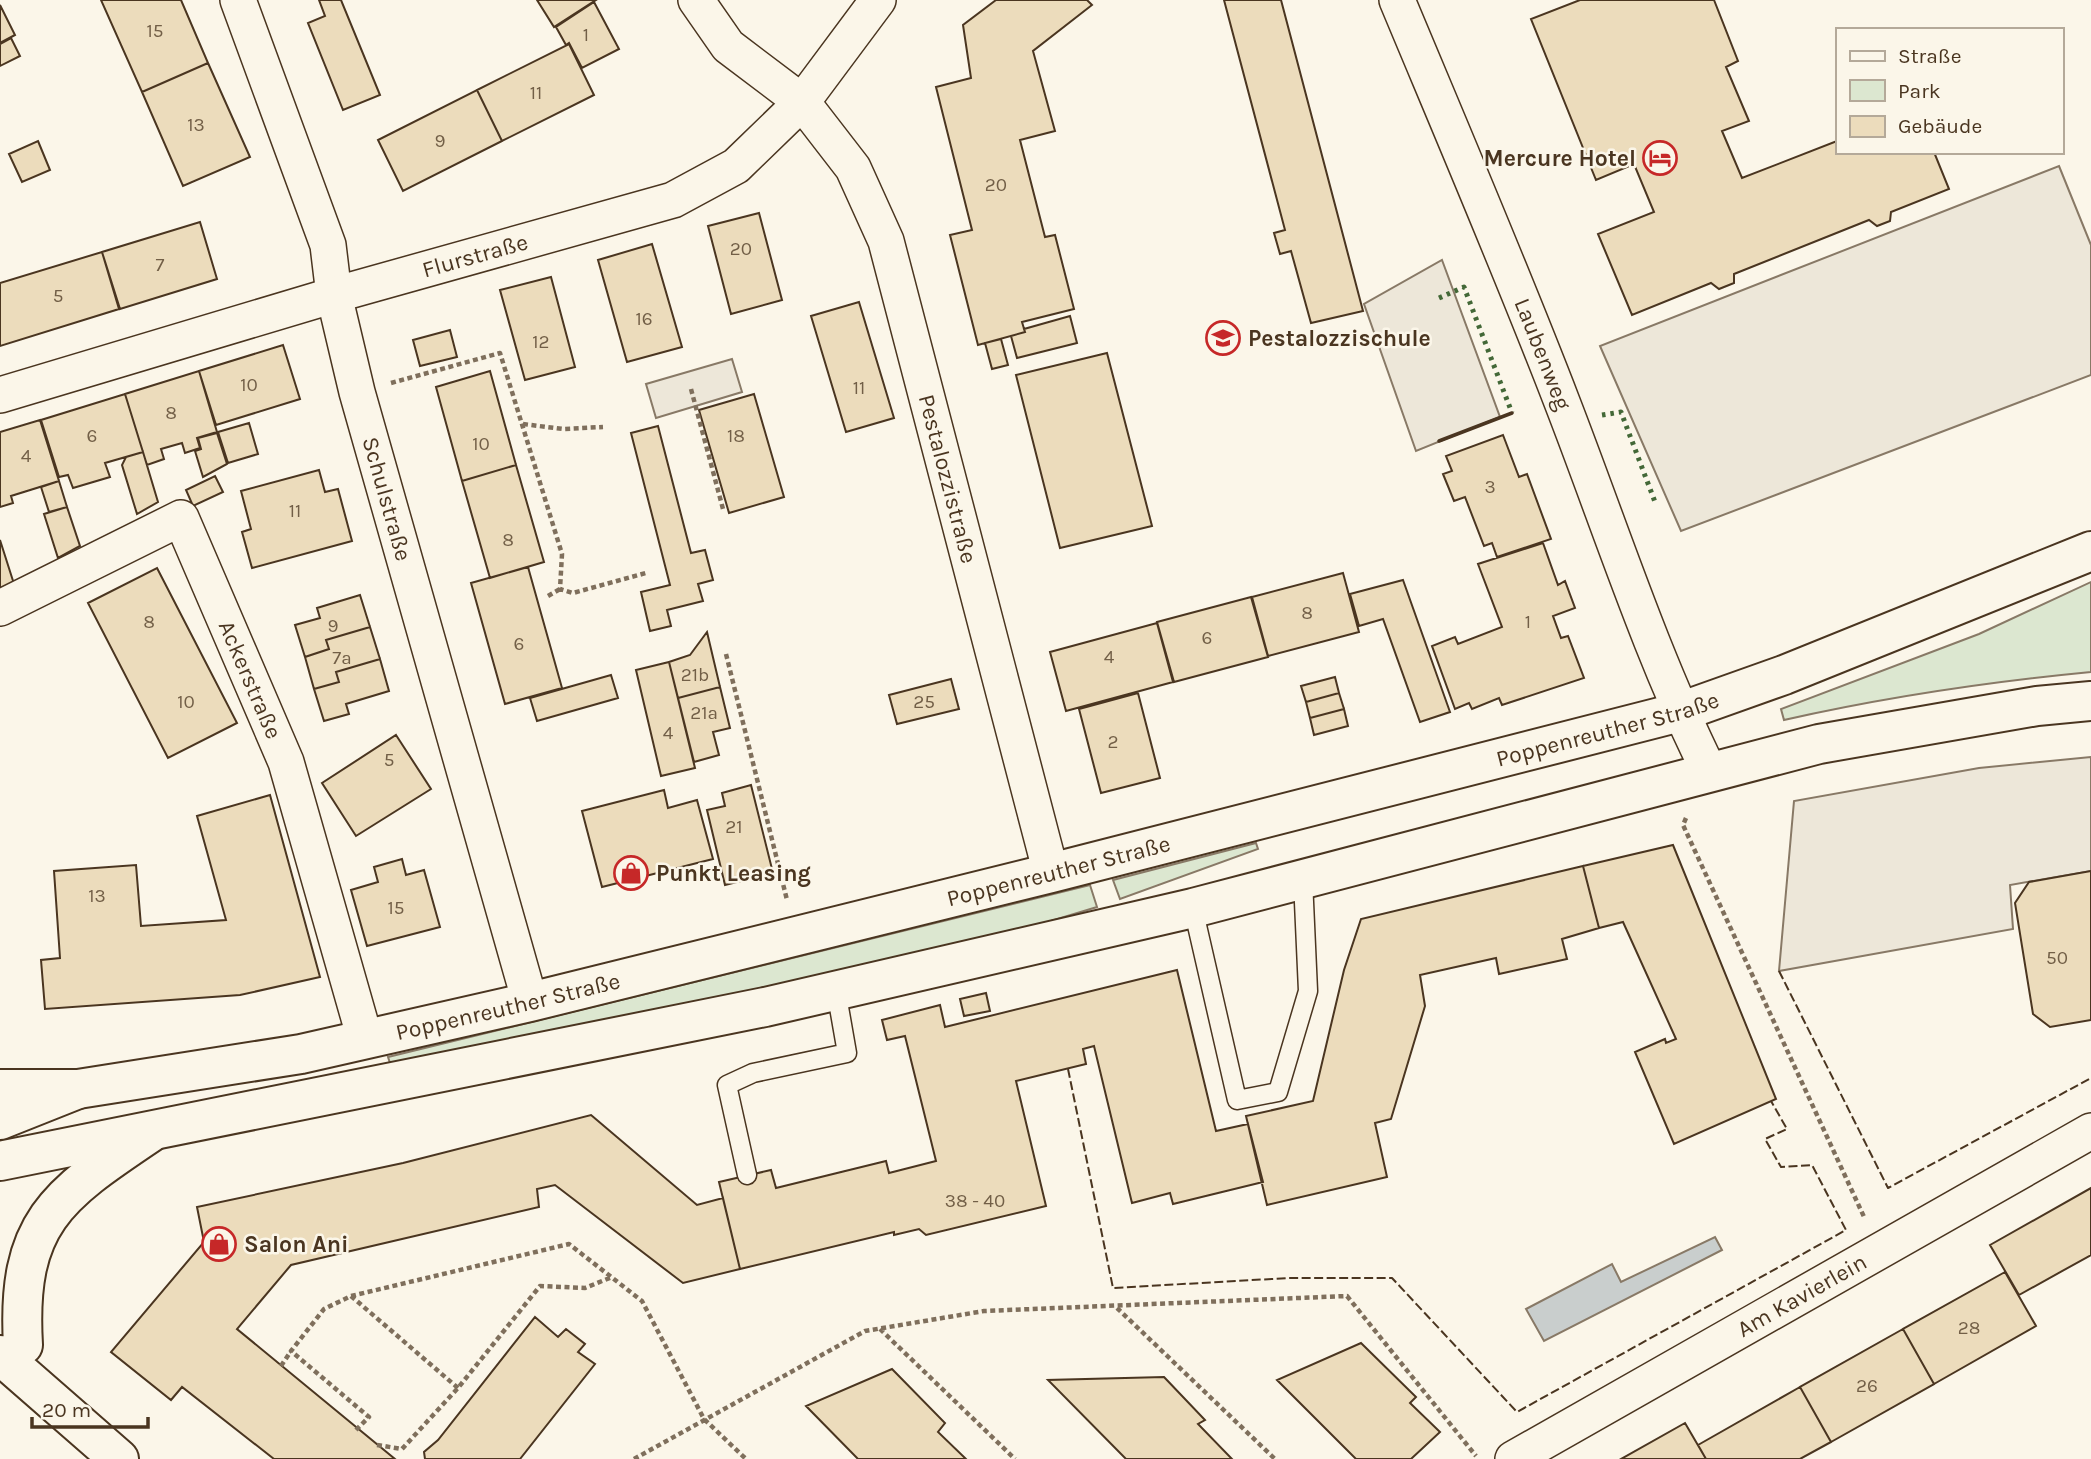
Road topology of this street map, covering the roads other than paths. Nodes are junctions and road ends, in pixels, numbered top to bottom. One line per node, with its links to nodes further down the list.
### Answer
1 (238, 0): 6 (street, Schulstraße)
2 (696, 0): 5 (street, Pestalozzistraße)
3 (878, 0): 5 (street, Flurstraße)
4 (1397, 0): 11 (street, Laubenweg)
5 (803, 102): 6 (street, Flurstraße); 13 (street, Pestalozzistraße)
6 (334, 295): 7 (street, Flurstraße); 17 (street, Schulstraße)
7 (0, 395)
8 (2091, 551): 11 (main road, Poppenreuther Straße)
9 (0, 608): 18 (street, Ackerstraße)
10 (2091, 701): 12 (main road)
11 (1680, 712): 12 (street, Laubenweg); 13 (main road, Poppenreuther Straße)
12 (1709, 771): 14 (main road)
13 (1051, 873): 17 (main road, Poppenreuther Straße)
14 (1303, 880): 15 (main road); 15 (lane)
15 (1193, 908): 16 (main road)
16 (836, 990): 23 (main road); 25 (lane)
17 (530, 1002): 18 (main road, Poppenreuther Straße)
18 (365, 1039): 20 (main road, Poppenreuther Straße)
19 (0, 1089): 20 (main road, Poppenreuther Straße)
20 (78, 1089): 21 (main road)
21 (0, 1120)
22 (2091, 1131): 29 (street, Am Kavierlein)
23 (150, 1133): 24 (main road); 27 (main road)
24 (0, 1161)
25 (747, 1175)
26 (0, 1283): 27 (main road)
27 (12, 1350): 28 (main road)
28 (119, 1459)
29 (1513, 1459)

